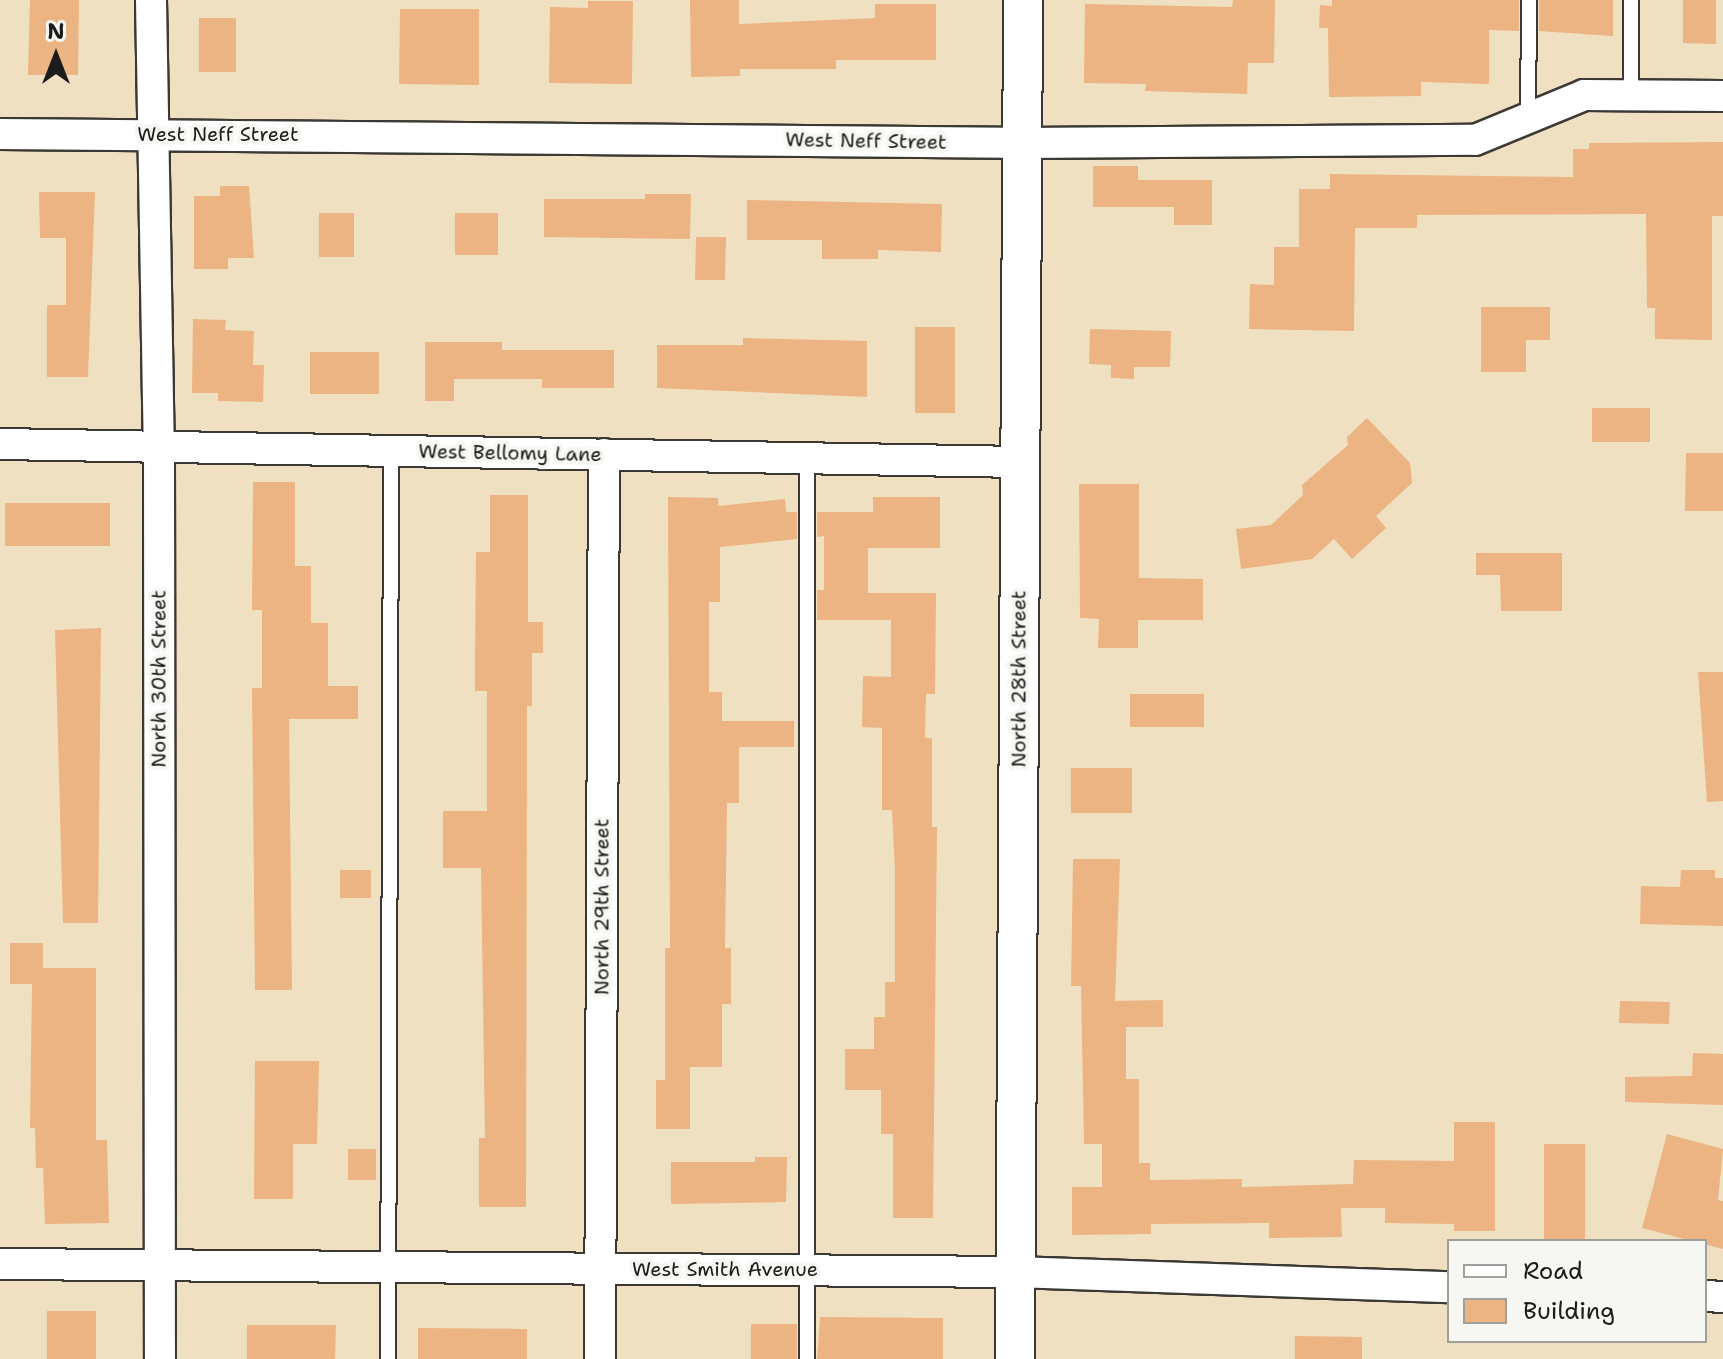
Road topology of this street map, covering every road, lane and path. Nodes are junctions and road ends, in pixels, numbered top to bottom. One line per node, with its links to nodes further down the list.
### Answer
1 (151, 0): 9 (street, North 30th Street)
2 (1023, 0): 10 (street, North 28th Street)
3 (1529, 0): 7 (lane)
4 (1631, 0): 5 (lane)
5 (1631, 96): 6 (street, West Neff Street); 7 (street, West Neff Street)
6 (1723, 96)
7 (1528, 119): 10 (street, West Neff Street)
8 (0, 134): 9 (street, West Neff Street)
9 (152, 134): 10 (street, West Neff Street); 12 (street, North 30th Street)
10 (1022, 143): 16 (street, North 28th Street)
11 (0, 444): 12 (street, West Bellomy Lane)
12 (159, 447): 13 (street, West Bellomy Lane); 18 (street, North 30th Street)
13 (391, 450): 14 (street, West Bellomy Lane); 19 (lane)
14 (604, 454): 15 (street, West Bellomy Lane); 20 (street, North 29th Street)
15 (807, 458): 16 (street, West Bellomy Lane); 21 (lane)
16 (1020, 462): 22 (street, North 28th Street)
17 (0, 1264): 18 (street, West Smith Avenue)
18 (160, 1265): 19 (street, West Smith Avenue); 24 (street, North 30th Street)
19 (388, 1267): 20 (street, West Smith Avenue); 25 (lane)
20 (600, 1268): 21 (street, West Smith Avenue); 26 (street, North 29th Street)
21 (808, 1270): 22 (street, West Smith Avenue); 27 (lane)
22 (1016, 1272): 23 (street, West Smith Avenue); 28 (street, North 28th Street)
23 (1447, 1287)
24 (160, 1359)
25 (388, 1359)
26 (600, 1359)
27 (807, 1359)
28 (1015, 1359)

